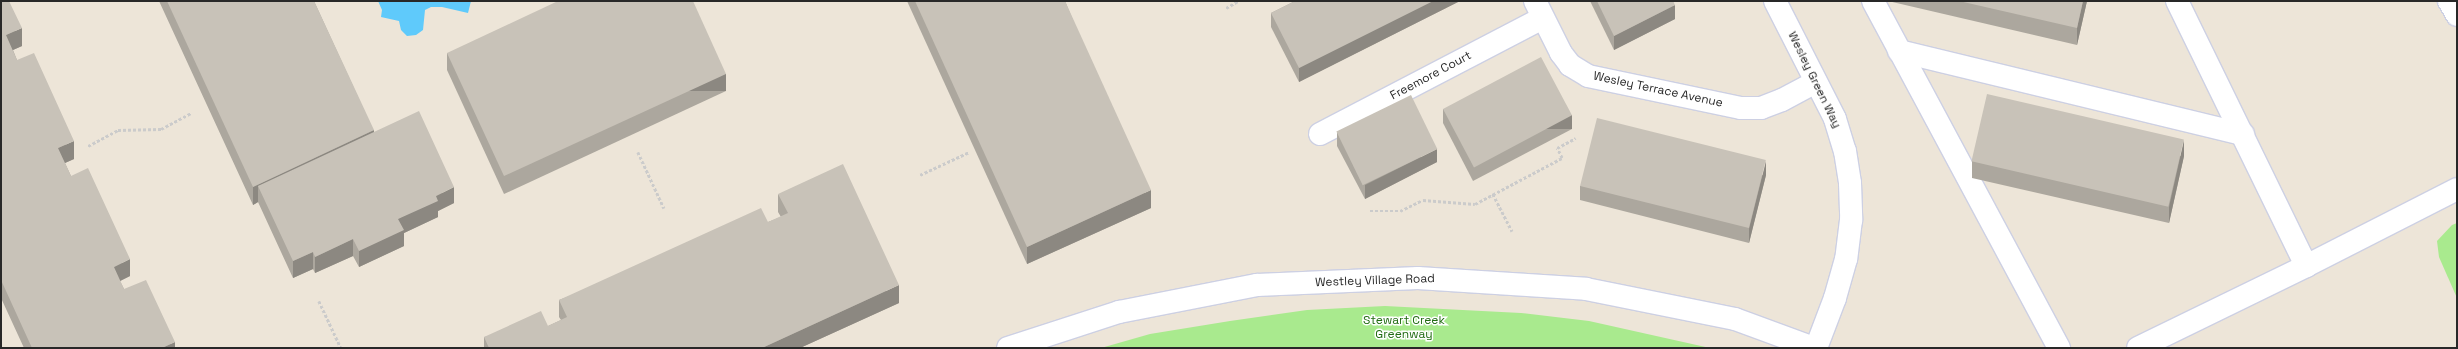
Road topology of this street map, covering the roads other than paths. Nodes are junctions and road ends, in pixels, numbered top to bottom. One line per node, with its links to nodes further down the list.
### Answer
1 (1775, 1): 8 (street, Wesley Green Way)
2 (1873, 1): 7 (street)
3 (2177, 1): 10 (street)
4 (2450, 1): 6 (street)
5 (1539, 9): 8 (street, Wesley Terrace Avenue); 9 (street, Freemore Court)
6 (2457, 15)
7 (1899, 51): 10 (street); 15 (street)
8 (1816, 82): 14 (street, Wesley Green Way)
9 (1320, 134)
10 (2243, 134): 12 (street)
11 (2457, 189): 12 (street)
12 (2306, 266): 16 (street)
13 (1008, 348): 14 (street, Westley Village Road)
14 (1815, 348)
15 (2059, 348)
16 (2138, 348)

